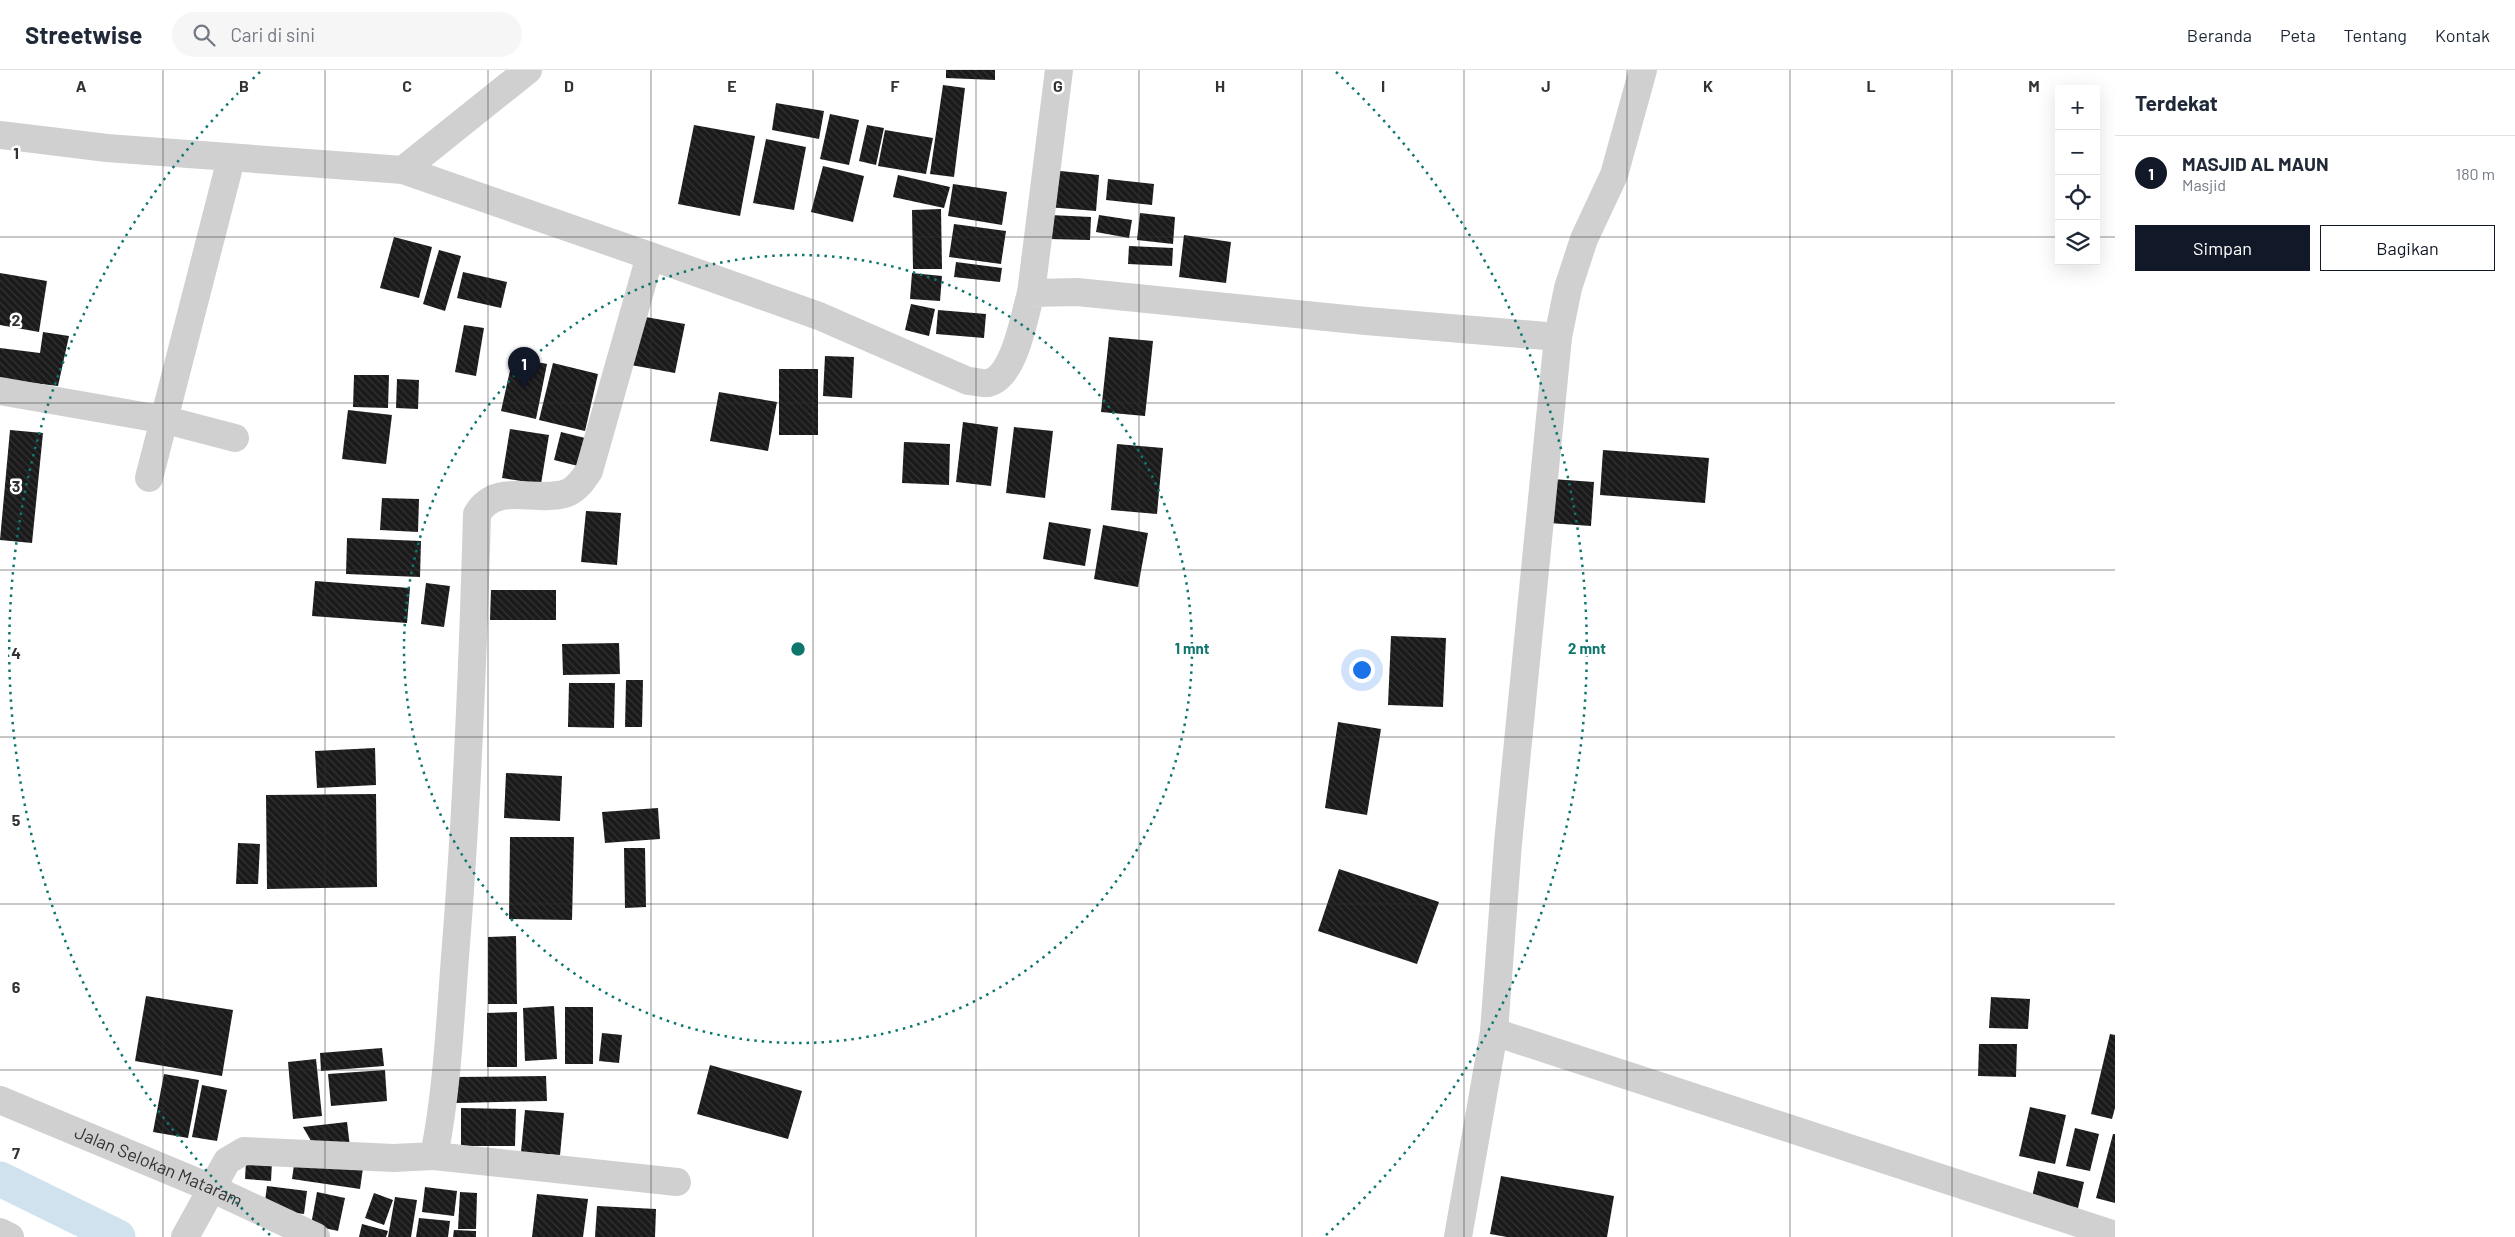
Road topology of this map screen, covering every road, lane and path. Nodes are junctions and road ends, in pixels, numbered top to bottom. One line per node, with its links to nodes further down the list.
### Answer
1 (528, 70): 6 (street)
2 (1059, 70): 8 (street)
3 (1643, 70): 9 (street)
4 (0, 135): 5 (street)
5 (231, 159): 6 (street); 11 (street)
6 (403, 170): 7 (street)
7 (650, 256): 8 (street); 16 (street)
8 (1031, 292): 9 (street)
9 (1558, 337): 14 (street)
10 (0, 391): 11 (street)
11 (179, 423): 12 (street); 13 (street)
12 (235, 438)
13 (149, 478)
14 (1494, 1032): 21 (street); 24 (street)
15 (0, 1100): 18 (street, Jalan Selokan Mataram)
16 (434, 1156): 17 (street); 18 (street)
17 (677, 1182)
18 (211, 1188): 20 (street); 23 (street, Jalan Selokan Mataram)
19 (0, 1232): 22 (street)
20 (187, 1233)
21 (2115, 1235)
22 (10, 1237)
23 (316, 1237)
24 (1458, 1237)

